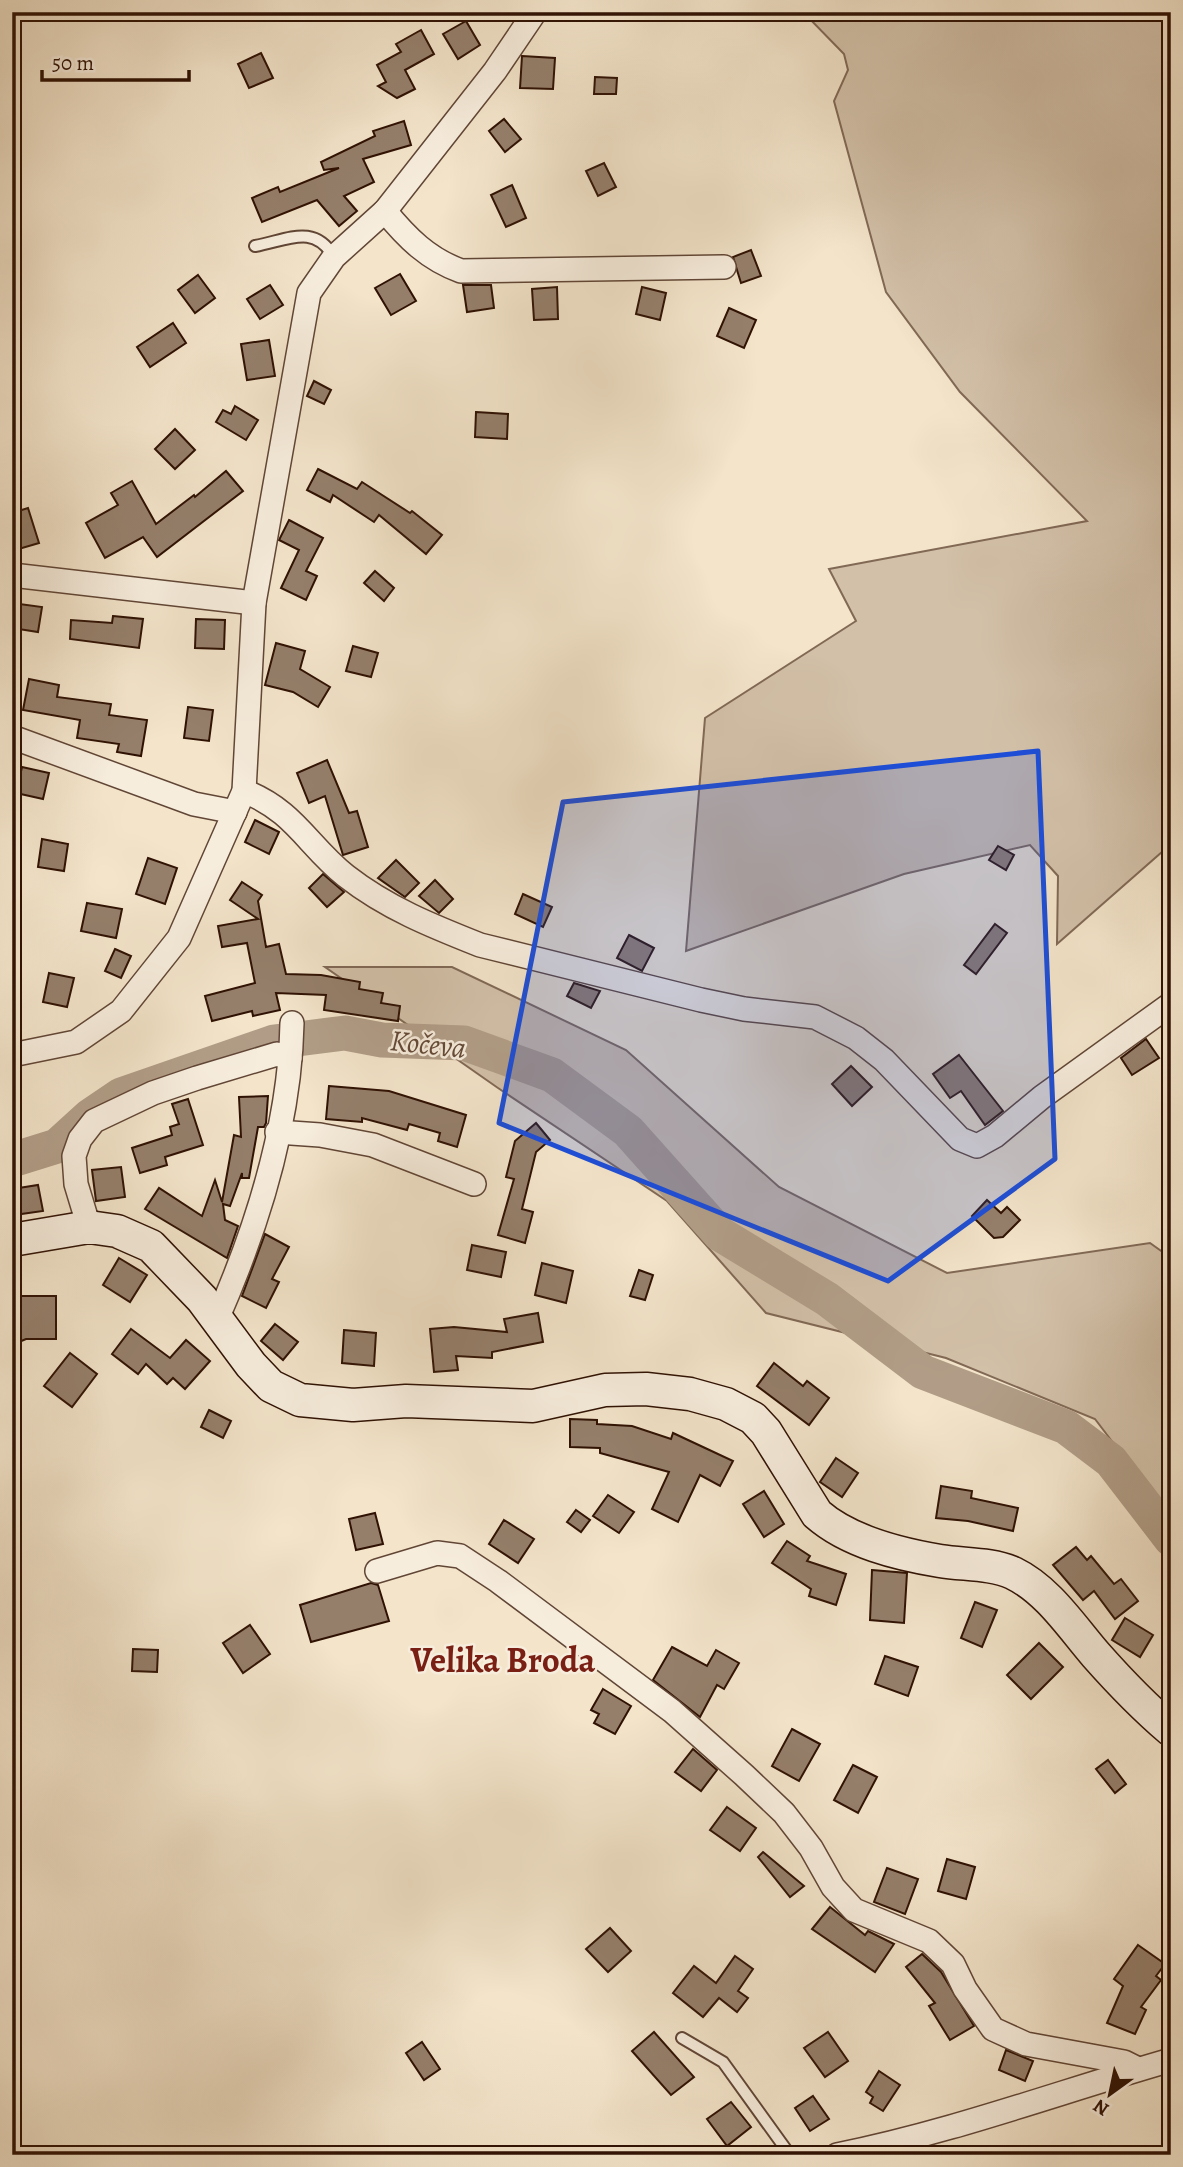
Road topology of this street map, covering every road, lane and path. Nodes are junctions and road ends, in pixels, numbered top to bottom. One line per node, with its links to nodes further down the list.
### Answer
1 (535, 12): 2 (street)
2 (385, 211): 4 (street); 5 (street)
3 (255, 246): 4 (lane)
4 (334, 257): 7 (street)
5 (724, 267)
6 (12, 575): 7 (street)
7 (254, 603): 9 (street)
8 (12, 737): 10 (street)
9 (244, 790): 10 (street); 11 (street)
10 (235, 813): 14 (street)
11 (1171, 1004)
12 (292, 1025): 13 (street)
13 (290, 1054): 15 (street); 17 (street)
14 (12, 1055)
15 (277, 1132): 16 (street); 19 (street)
16 (474, 1184)
17 (89, 1227): 18 (main road); 19 (main road)
18 (12, 1240)
19 (217, 1320): 21 (main road)
20 (377, 1571): 24 (street)
21 (1171, 1730)
22 (682, 2038): 25 (lane)
23 (1171, 2060): 24 (street)
24 (1139, 2069): 26 (street)
25 (790, 2155)
26 (837, 2155)

